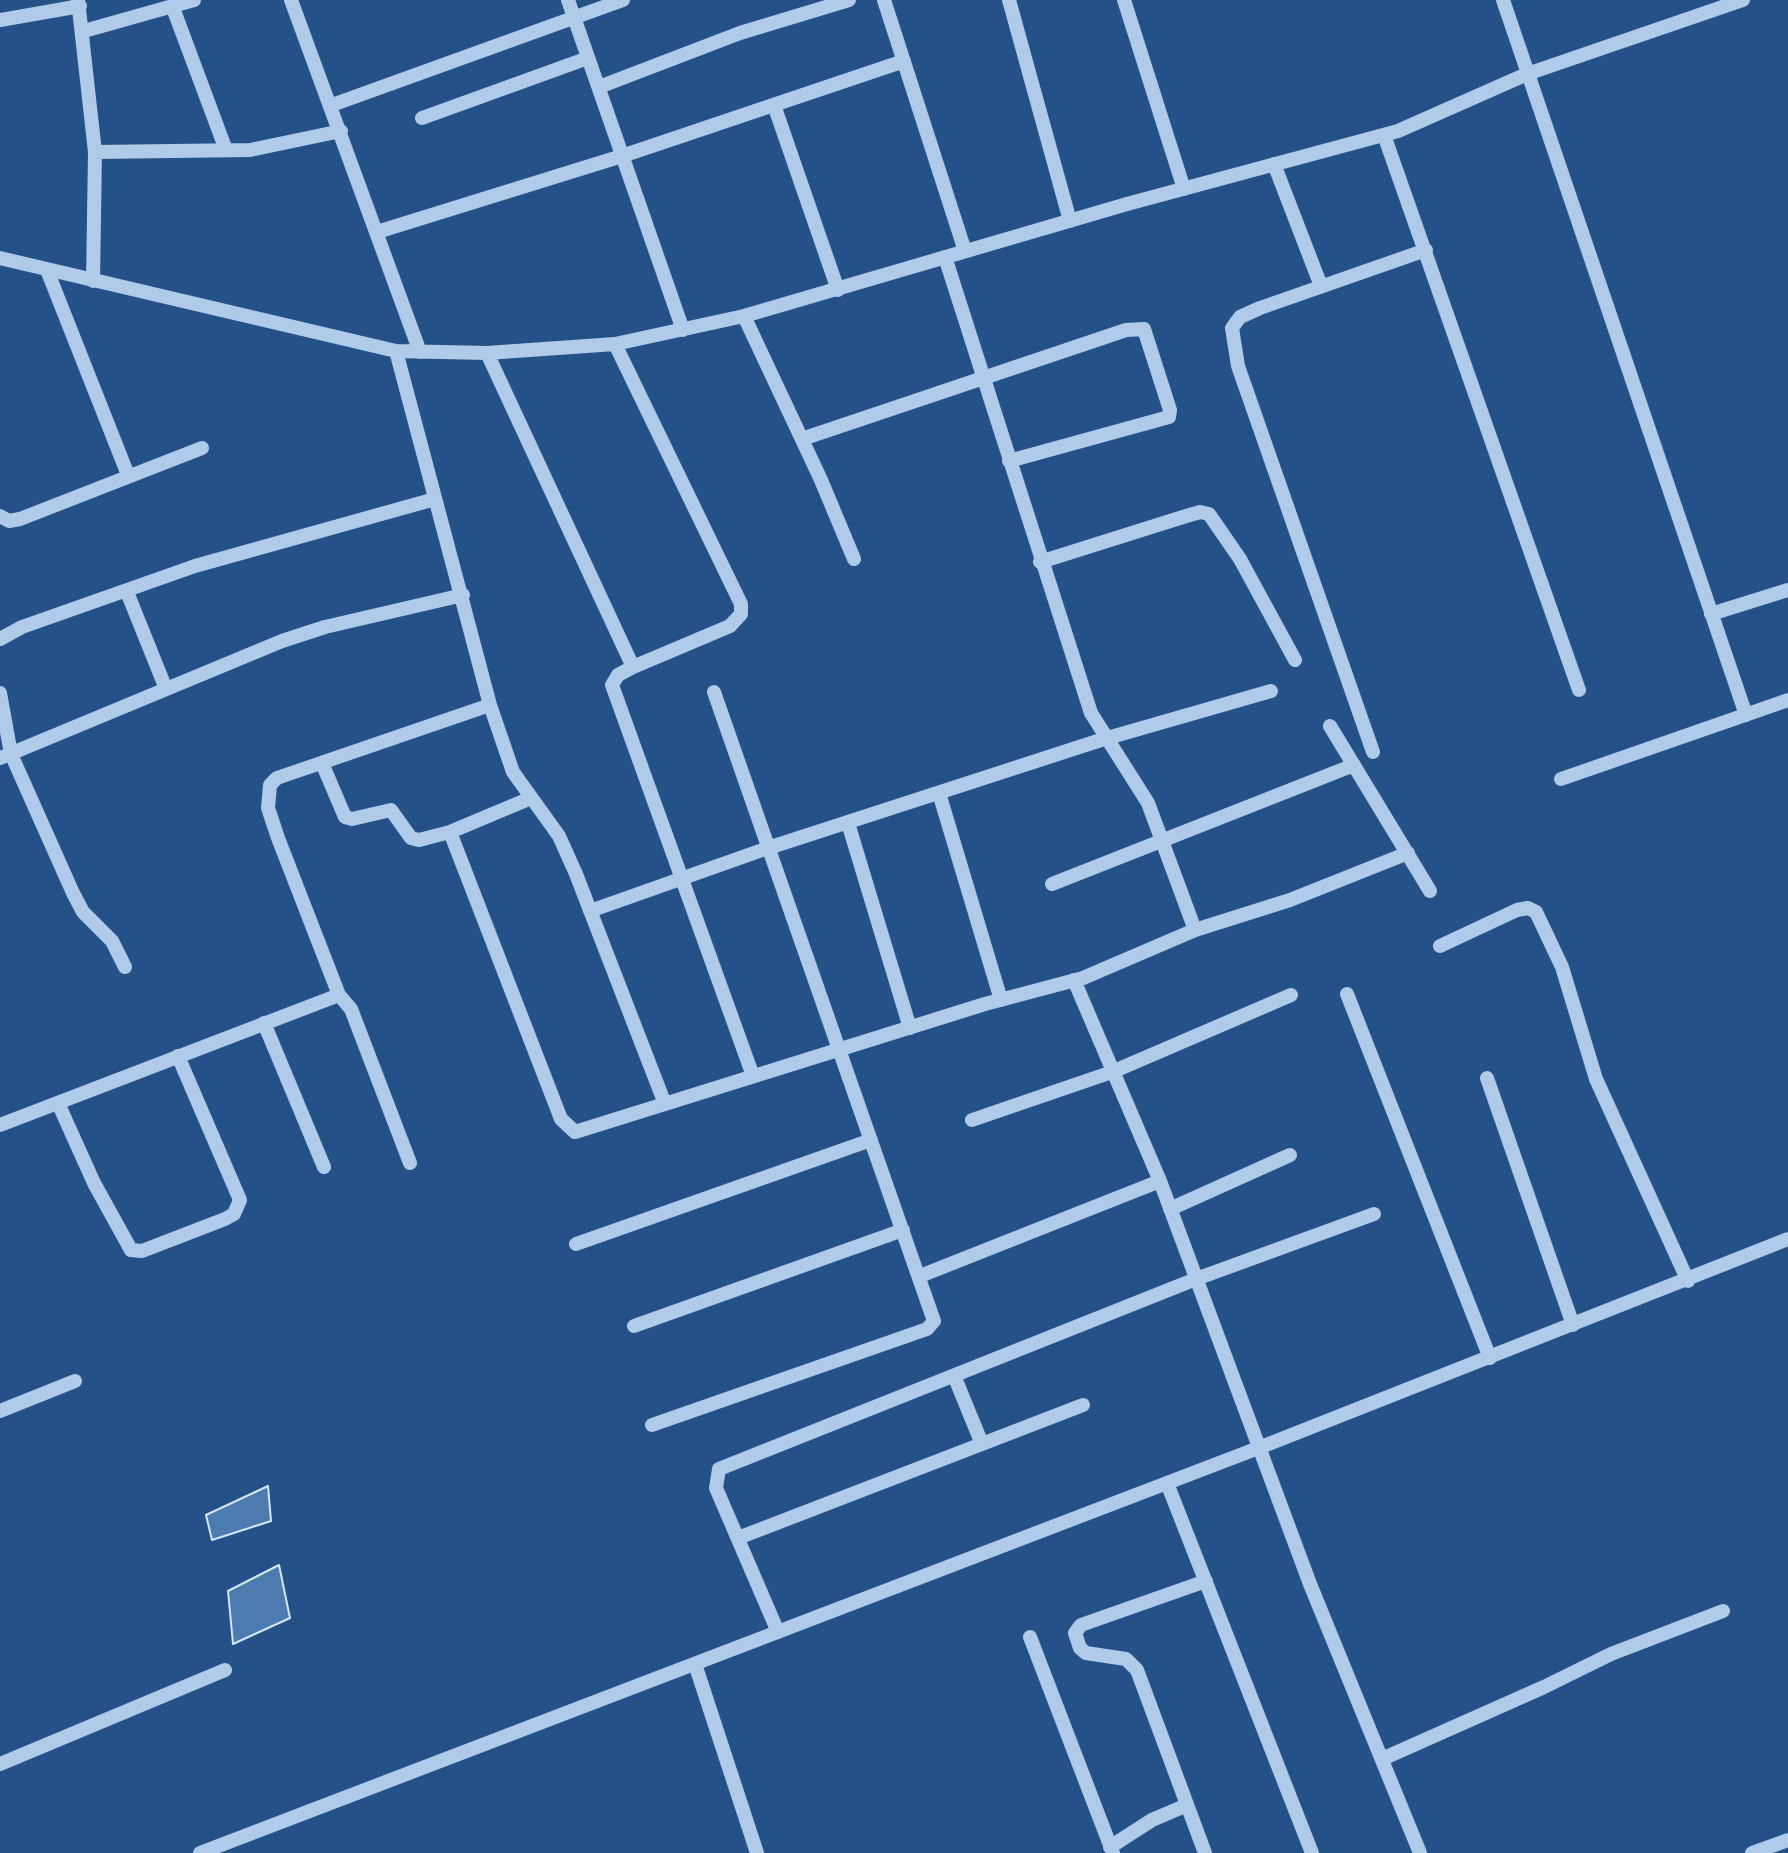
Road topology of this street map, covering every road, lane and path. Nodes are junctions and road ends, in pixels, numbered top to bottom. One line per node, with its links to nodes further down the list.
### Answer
1 (194, 0): 12 (street)
2 (291, 0): 20 (street)
3 (568, 0): 13 (street)
4 (623, 0): 13 (street)
5 (849, 0): 19 (street)
6 (884, 0): 17 (street)
7 (1009, 0): 30 (street)
8 (1124, 0): 29 (street)
9 (1503, 0): 18 (street)
10 (1743, 0): 18 (street)
11 (79, 3): 14 (street); 15 (street)
12 (173, 8): 15 (street); 25 (street)
13 (574, 17): 16 (street); 20 (street)
14 (0, 20)
15 (84, 31): 26 (street)
16 (588, 58): 19 (street); 22 (street)
17 (904, 61): 21 (street); 33 (street)
18 (1527, 74): 24 (street); 58 (street)
19 (599, 87): 27 (street)
20 (332, 105): 23 (street)
21 (774, 105): 27 (street); 39 (street)
22 (422, 118)
23 (341, 131): 25 (street); 31 (street)
24 (1384, 135): 28 (street); 32 (street)
25 (226, 150): 26 (street)
26 (95, 152): 37 (street)
27 (622, 156): 31 (street); 41 (street)
28 (1274, 164): 29 (street); 38 (street)
29 (1184, 189): 30 (street)
30 (1070, 221): 33 (street)
31 (377, 232): 44 (street)
32 (1426, 250): 38 (street); 63 (street)
33 (965, 251): 34 (street)
34 (945, 257): 39 (street); 46 (street)
35 (0, 258): 36 (street)
36 (47, 270): 37 (street); 50 (street)
37 (93, 281): 43 (street)
38 (1321, 286): 72 (street)
39 (838, 290): 40 (street)
40 (744, 316): 41 (street); 47 (street)
41 (683, 330): 42 (street)
42 (615, 344): 45 (street); 61 (street)
43 (396, 351): 44 (street); 51 (street)
44 (420, 352): 45 (street)
45 (487, 353): 61 (street)
46 (983, 378): 47 (street); 49 (street); 49 (street)
47 (802, 439): 53 (street)
48 (202, 448): 50 (street)
49 (1009, 461): 54 (street)
50 (128, 475): 52 (street)
51 (435, 499): 56 (street); 57 (street)
52 (0, 516)
53 (854, 559)
54 (1040, 562): 60 (street); 71 (street)
55 (1788, 590): 58 (street)
56 (127, 592): 59 (street); 62 (street)
57 (463, 595): 62 (street); 68 (street)
58 (1711, 614): 69 (street)
59 (0, 639)
60 (1295, 660)
61 (633, 667): 84 (street)
62 (166, 689): 73 (street)
63 (1579, 690)
64 (1271, 691): 71 (street)
65 (714, 692): 82 (street)
66 (0, 693): 73 (street)
67 (1788, 700): 69 (street)
68 (490, 705): 74 (street); 78 (street)
69 (1746, 715): 76 (street)
70 (1330, 726): 75 (street)
71 (1104, 739): 77 (street); 81 (street)
72 (1373, 752)
73 (6, 756): 90 (street)
74 (322, 763): 80 (street); 93 (street)
75 (1354, 765): 81 (street); 83 (street)
76 (1561, 779)
77 (939, 793): 79 (street); 95 (street)
78 (531, 798): 80 (street); 87 (street)
79 (848, 823): 82 (street); 97 (street)
80 (450, 832): 104 (street)
81 (1163, 843): 85 (street); 88 (street)
82 (768, 848): 84 (street); 98 (street)
83 (1408, 853): 86 (street); 88 (street)
84 (683, 878): 87 (street); 101 (street)
85 (1052, 884)
86 (1430, 891)
87 (590, 911): 104 (street)
88 (1195, 930): 91 (street)
89 (1440, 946): 119 (street)
90 (125, 967)
91 (1074, 980): 95 (street); 100 (street)
92 (1347, 994): 122 (street)
93 (339, 995): 96 (street); 109 (street)
94 (1291, 995): 100 (street)
95 (1001, 1000): 97 (street)
96 (264, 1023): 99 (street); 110 (street)
97 (910, 1028): 98 (street)
98 (838, 1050): 101 (street); 107 (street)
99 (178, 1056): 103 (street); 103 (street)
100 (1112, 1072): 105 (street); 111 (street)
101 (753, 1076): 104 (street)
102 (1487, 1078): 120 (street)
103 (58, 1103): 106 (street)
104 (665, 1104)
105 (972, 1120)
106 (0, 1125)
107 (871, 1140): 114 (street); 116 (street)
108 (1290, 1155): 112 (street)
109 (410, 1163)
110 (324, 1167)
111 (1160, 1181): 112 (street); 117 (street)
112 (1170, 1209): 118 (street)
113 (1374, 1214): 118 (street)
114 (903, 1230): 117 (street); 121 (street)
115 (1788, 1239): 119 (street)
116 (576, 1244)
117 (920, 1276): 127 (street)
118 (1196, 1279): 123 (street); 129 (street)
119 (1688, 1281): 120 (street)
120 (1573, 1325): 122 (street)
121 (634, 1326)
122 (1490, 1358): 129 (street)
123 (955, 1378): 128 (street); 131 (street)
124 (75, 1381): 126 (street)
125 (1083, 1405): 128 (street)
126 (0, 1411)
127 (652, 1425)
128 (982, 1444): 131 (street)
129 (1261, 1447): 130 (street); 138 (street)
130 (1167, 1483): 132 (street); 134 (street)
131 (738, 1538): 134 (street)
132 (1206, 1581): 140 (street); 146 (street)
133 (1723, 1611): 138 (street)
134 (778, 1632): 136 (street)
135 (1030, 1637): 142 (street)
136 (695, 1664): 143 (street); 144 (street)
137 (225, 1670): 139 (street)
138 (1382, 1759): 147 (street)
139 (0, 1764)
140 (1187, 1805): 142 (street); 145 (street)
141 (1788, 1840): 148 (street)
142 (1112, 1850)
143 (200, 1853)
144 (757, 1853)
145 (1205, 1853)
146 (1312, 1853)
147 (1420, 1853)
148 (1752, 1853)

